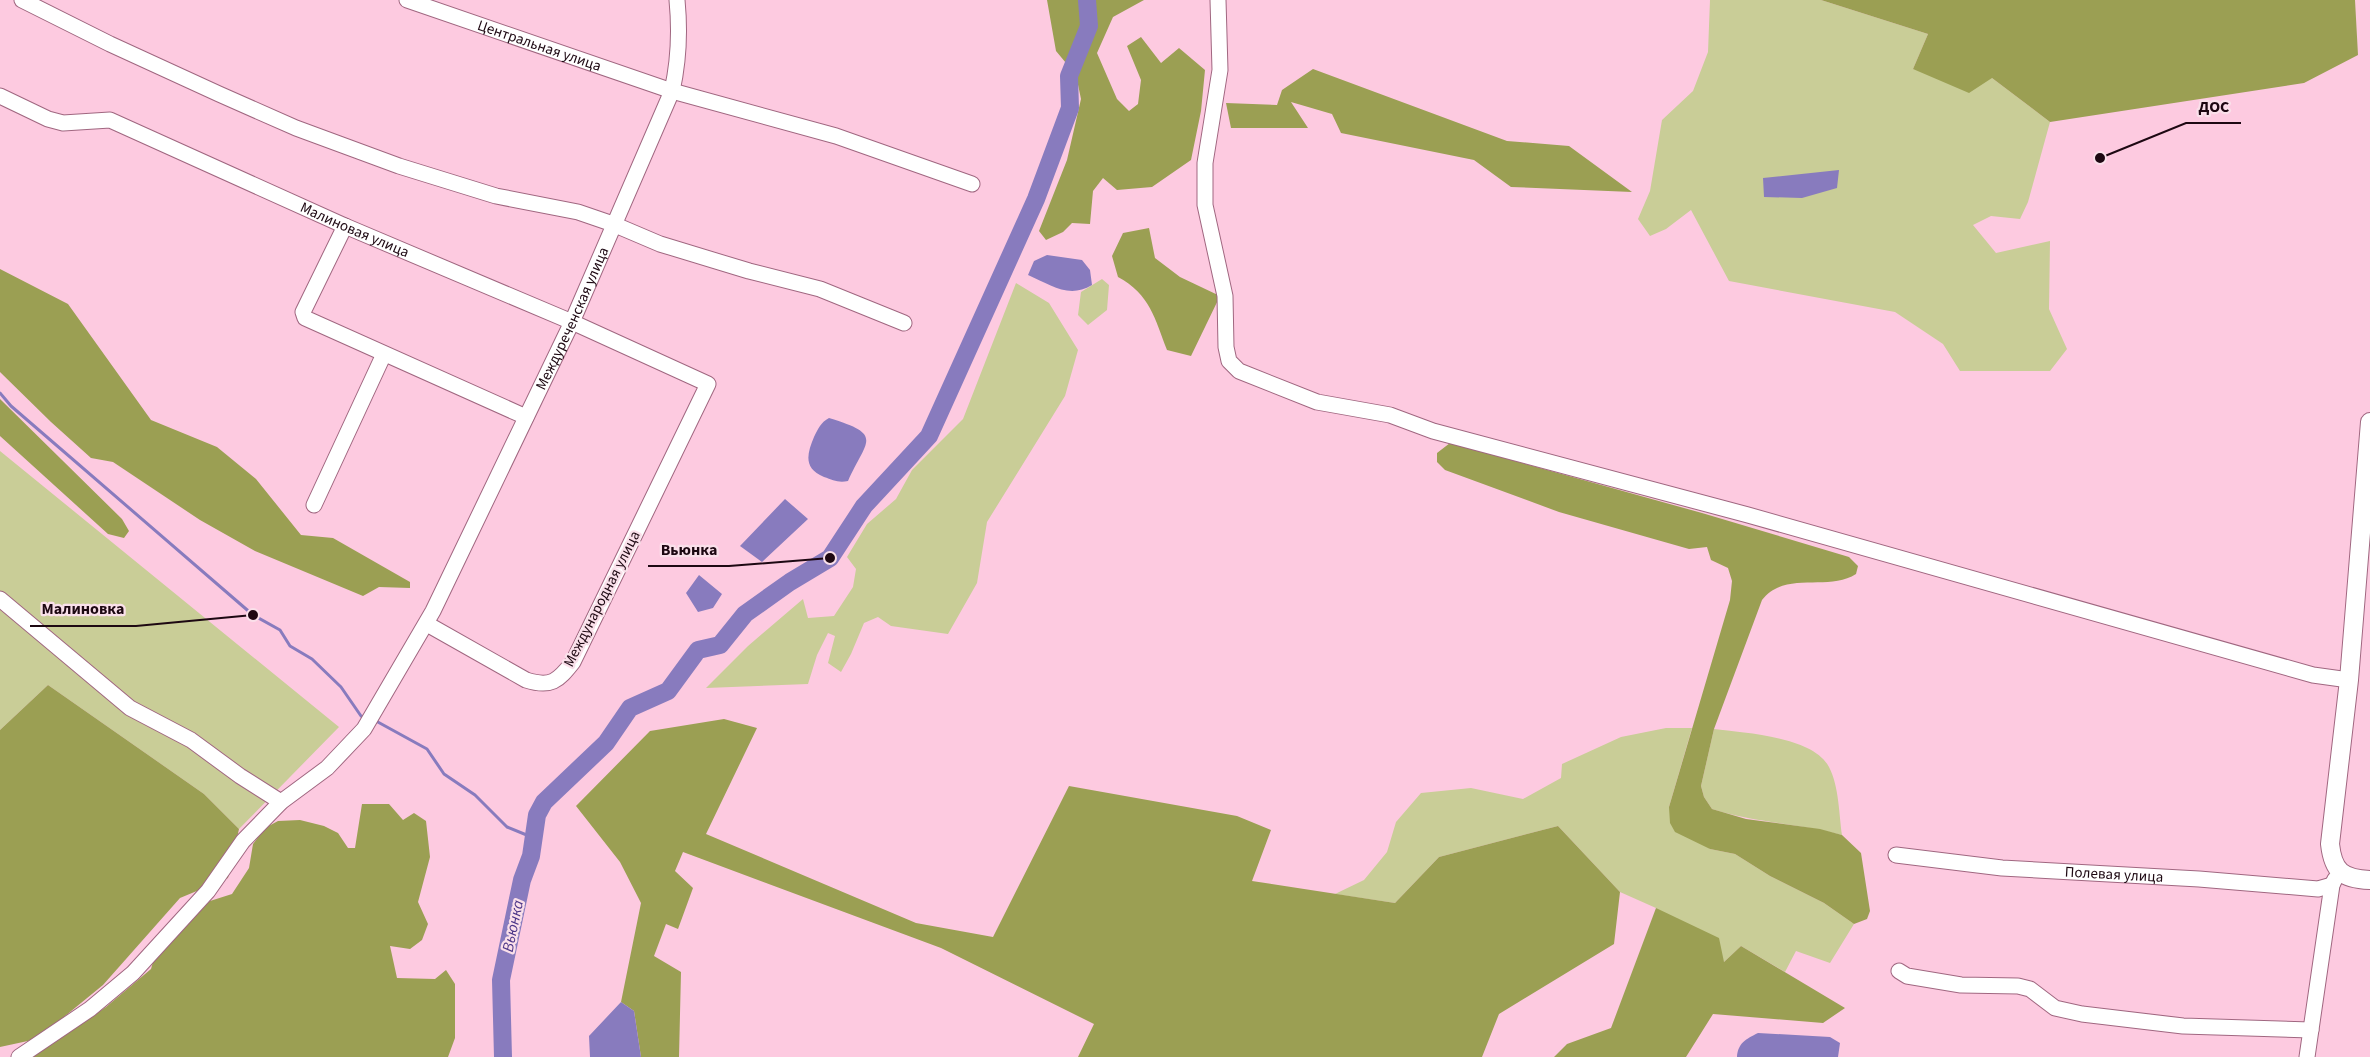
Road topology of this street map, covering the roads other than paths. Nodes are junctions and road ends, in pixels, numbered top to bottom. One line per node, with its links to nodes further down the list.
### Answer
1 (22, 0): 8 (street)
2 (407, 0): 5 (street, Центральная улица)
3 (677, 0): 5 (street, Междуреченская улица)
4 (1218, 0): 19 (street)
5 (672, 91): 7 (street, Центральная улица); 8 (street, Междуреченская улица)
6 (0, 96): 9 (street, Малиновая улица)
7 (972, 184)
8 (614, 224): 10 (street, Междуреченская улица); 11 (street)
9 (345, 226): 10 (street, Малиновая улица); 12 (street)
10 (572, 322): 13 (street, Малиновая улица); 14 (street, Междуреченская улица)
11 (904, 323)
12 (384, 354): 14 (street); 16 (street)
13 (708, 384): 18 (street, Международная улица)
14 (526, 417): 18 (street, Междуреченская улица)
15 (2370, 422): 19 (main road)
16 (314, 505)
17 (0, 599): 20 (street)
18 (427, 624): 20 (street, Междуреченская улица)
19 (2349, 680): 22 (main road)
20 (281, 802): 26 (street, Междуреченская улица)
21 (1896, 855): 22 (street, Полевая улица)
22 (2335, 878): 23 (main road); 25 (street)
23 (2370, 880)
24 (1899, 971): 25 (street)
25 (2311, 1029): 27 (street)
26 (19, 1057)
27 (2307, 1057)

